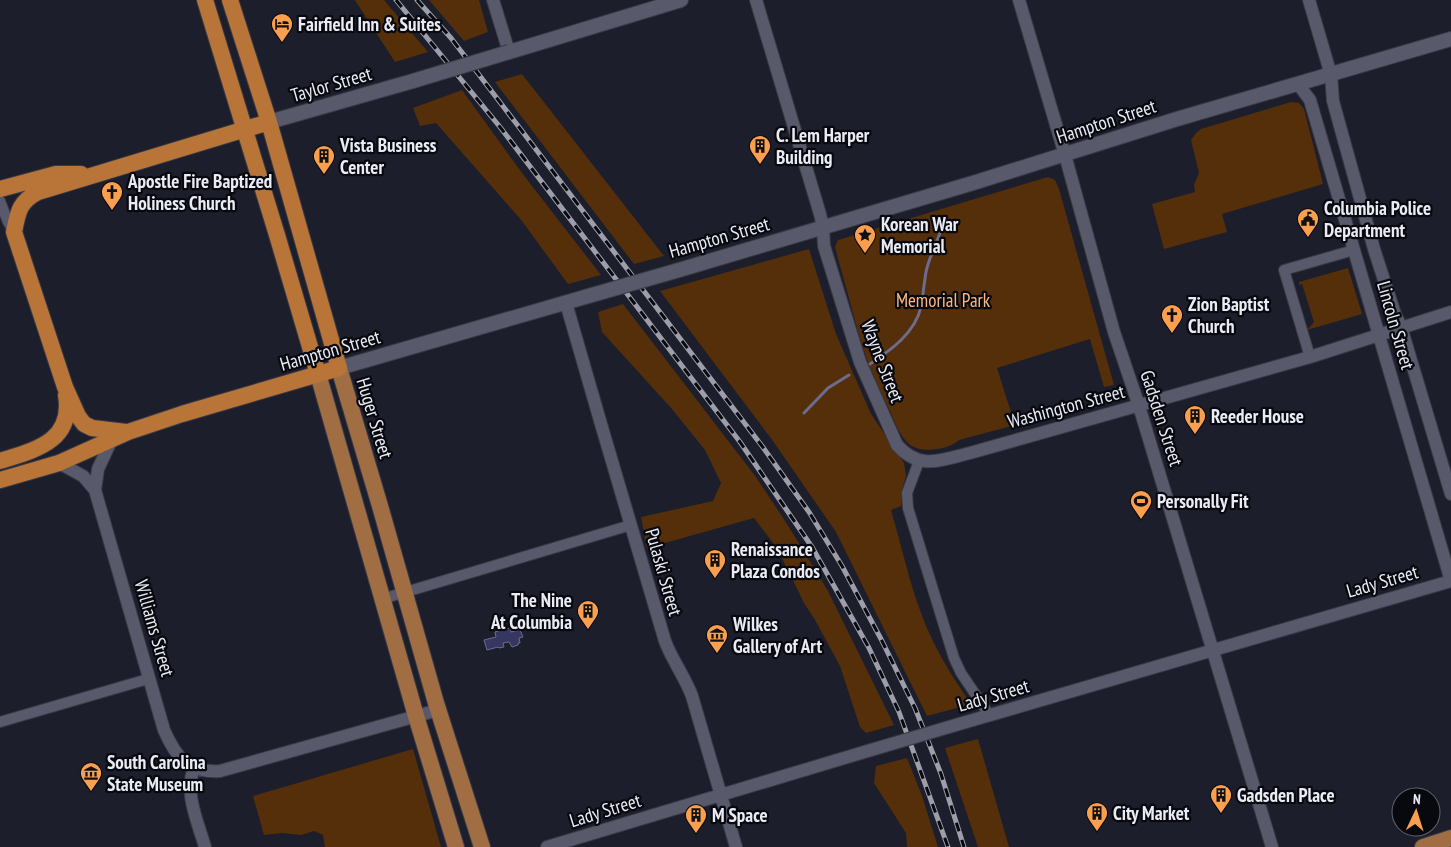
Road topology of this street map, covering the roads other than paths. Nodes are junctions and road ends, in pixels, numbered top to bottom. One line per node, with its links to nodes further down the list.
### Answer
1 (205, 0): 13 (highway)
2 (230, 0): 12 (highway, Huger Street)
3 (493, 0): 9 (street)
4 (681, 0): 9 (main road, Taylor Street)
5 (756, 0): 18 (street, Wayne Street)
6 (1019, 0): 14 (street, Gadsden Street)
7 (1309, 0): 10 (street, Lincoln Street)
8 (1451, 39): 10 (main road, Hampton Street)
9 (509, 52): 12 (main road, Taylor Street, bridge)
10 (1331, 74): 11 (main road, Hampton Street); 23 (street, Lincoln Street)
11 (1298, 84): 14 (main road, Hampton Street); 20 (street, Lincoln Street)
12 (269, 122): 13 (highway, Taylor Street); 26 (highway, Huger Street)
13 (245, 130): 15 (highway, Taylor Street); 27 (highway)
14 (1065, 155): 18 (main road, Hampton Street); 29 (street, Gadsden Street)
15 (96, 175): 16 (highway); 19 (highway, Taylor Street)
16 (0, 189)
17 (0, 201): 19 (street)
18 (823, 228): 21 (main road, Hampton Street, bridge); 33 (street, Wayne Street)
19 (14, 232): 28 (highway)
20 (1354, 250): 24 (street, Lincoln Street); 25 (street)
21 (566, 303): 26 (main road, Hampton Street); 38 (street, Pulaski Street)
22 (1451, 312): 23 (street, Washington Street)
23 (1401, 328): 24 (street, Washington Street); 37 (street, Lincoln Street)
24 (1379, 334): 25 (street, Washington Street); 39 (street, Lincoln Street)
25 (1310, 357): 29 (street, Washington Street)
26 (339, 368): 27 (highway, Hampton Street); 40 (main road, Huger Street)
27 (318, 374): 30 (highway, Hampton Street); 41 (main road)
28 (65, 386): 30 (highway); 32 (highway)
29 (1139, 406): 33 (street, Washington Street); 42 (street, Gadsden Street)
30 (128, 432): 31 (highway, Hampton Street)
31 (112, 439): 34 (highway, Hampton Street); 36 (street, Williams Street)
32 (0, 461)
33 (919, 461): 46 (street)
34 (59, 463): 35 (highway, Hampton Street); 36 (street)
35 (0, 480)
36 (95, 490): 43 (street, Williams Street)
37 (1451, 494)
38 (631, 525): 40 (street); 49 (street, Pulaski Street)
39 (1451, 581): 42 (street, Lady Street)
40 (405, 593): 41 (street); 44 (main road, Huger Street)
41 (382, 599): 45 (main road)
42 (1213, 650): 46 (street, Lady Street); 56 (street, Gadsden Street)
43 (148, 679): 47 (street); 48 (street, Williams Street)
44 (438, 710): 45 (street); 53 (main road, Huger Street)
45 (416, 716): 48 (street); 52 (main road)
46 (990, 716): 49 (street, Lady Street, bridge)
47 (0, 722)
48 (194, 768): 51 (street)
49 (721, 795): 54 (street, Lady Street); 55 (street, Pulaski Street)
50 (1451, 838): 57 (main road)
51 (205, 847)
52 (456, 847)
53 (482, 847)
54 (547, 847)
55 (736, 847)
56 (1272, 847)
57 (1422, 847)

